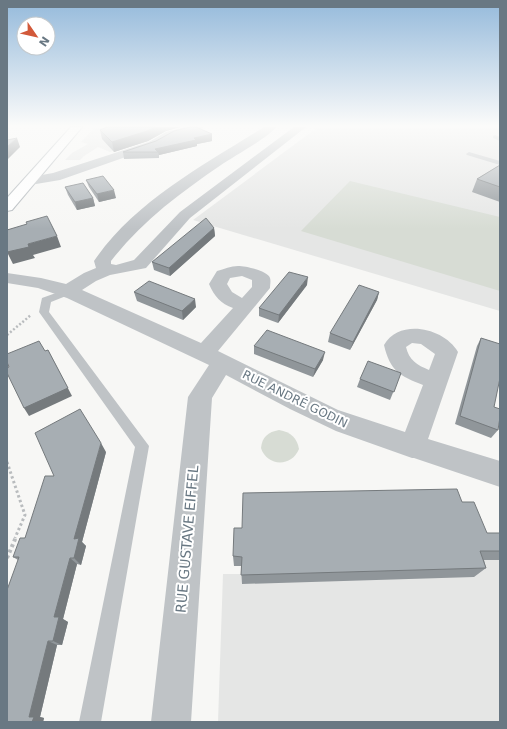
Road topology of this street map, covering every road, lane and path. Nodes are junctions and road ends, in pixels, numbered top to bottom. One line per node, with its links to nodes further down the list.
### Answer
1 (33, 161): 7 (main road)
2 (47, 161): 6 (main road)
3 (104, 161): 6 (street)
4 (221, 161): 9 (street)
5 (256, 161): 9 (street)
6 (30, 180): 8 (main road)
7 (7, 194)
8 (7, 207)
9 (108, 270): 11 (street)
10 (7, 278): 11 (street, RUE ANDRÉ GODIN)
11 (67, 292): 12 (lane); 15 (street, RUE ANDRÉ GODIN)
12 (45, 306): 14 (path); 21 (lane)
13 (246, 306): 15 (street)
14 (7, 335)
15 (213, 359): 17 (street, RUE ANDRÉ GODIN); 22 (street, RUE GUSTAVE EIFFEL)
16 (436, 381): 17 (street)
17 (412, 447): 19 (street, RUE ANDRÉ GODIN)
18 (7, 462): 20 (path)
19 (500, 474)
20 (7, 558)
21 (90, 722)
22 (171, 722)

